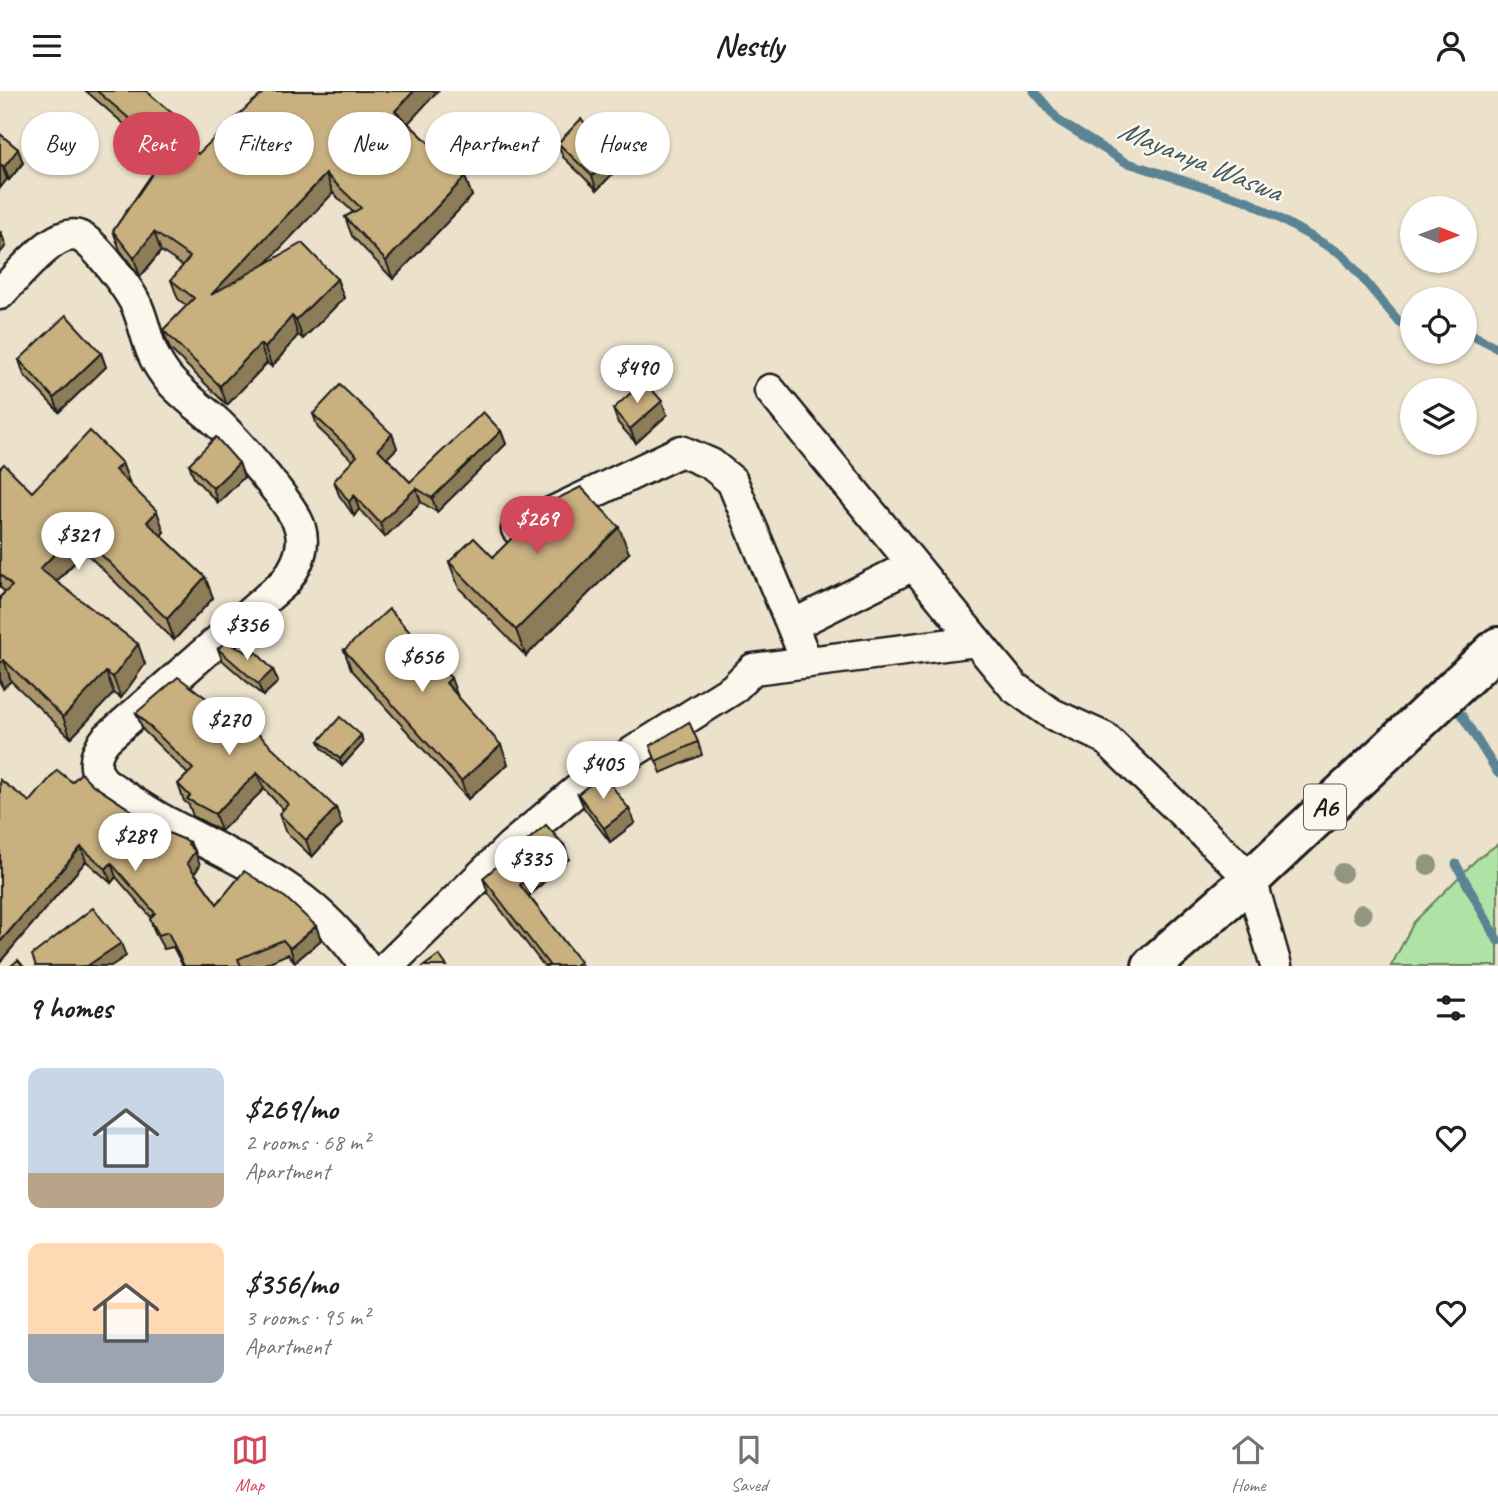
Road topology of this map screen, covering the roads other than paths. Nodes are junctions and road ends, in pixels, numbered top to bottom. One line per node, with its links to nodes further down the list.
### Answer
1 (0, 294): 10 (street)
2 (770, 390): 4 (street)
3 (517, 529): 5 (street)
4 (913, 565): 5 (street); 6 (street)
5 (793, 625): 8 (street)
6 (976, 642): 8 (street); 9 (street)
7 (1498, 647): 9 (main road, A6)
8 (807, 662): 11 (street)
9 (1251, 879): 12 (main road, A6); 13 (street)
10 (365, 966)
11 (388, 966)
12 (1152, 966)
13 (1276, 966)

